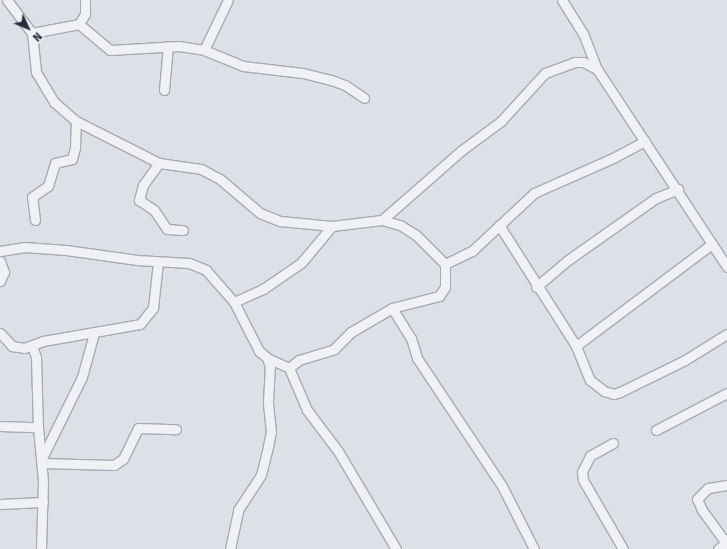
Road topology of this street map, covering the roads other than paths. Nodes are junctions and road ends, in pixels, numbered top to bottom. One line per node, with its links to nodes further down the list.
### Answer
1 (7, 0): 6 (street)
2 (85, 0): 5 (street)
3 (228, 0): 8 (street)
4 (562, 0): 9 (street)
5 (79, 24): 6 (street); 7 (street)
6 (32, 33): 12 (street)
7 (168, 46): 8 (street); 10 (street)
8 (204, 50): 11 (street)
9 (597, 69): 13 (street); 17 (street)
10 (164, 90)
11 (364, 98)
12 (76, 121): 14 (street); 16 (street)
13 (645, 141): 15 (street); 18 (street)
14 (159, 163): 19 (street); 20 (street)
15 (678, 189): 21 (street); 28 (street)
16 (35, 220)
17 (382, 220): 19 (street); 25 (street)
18 (499, 225): 25 (street); 28 (street)
19 (332, 226): 29 (street)
20 (183, 230)
21 (712, 244): 26 (street); 35 (street)
22 (0, 251): 24 (street)
23 (0, 262): 27 (street)
24 (158, 262): 29 (street); 32 (street)
25 (445, 264): 30 (street)
26 (727, 267)
27 (0, 281)
28 (536, 287): 35 (street)
29 (234, 302): 36 (street)
30 (392, 308): 37 (street); 52 (street)
31 (0, 333): 34 (street)
32 (94, 333): 34 (street); 44 (street)
33 (727, 334): 35 (street)
34 (32, 346): 40 (street)
35 (576, 346)
36 (267, 358): 37 (street); 50 (street)
37 (289, 368): 51 (street)
38 (727, 393): 42 (street)
39 (0, 426): 40 (street)
40 (38, 427): 44 (street)
41 (176, 429): 44 (street)
42 (656, 430)
43 (613, 443): 53 (street)
44 (42, 460): 46 (street)
45 (727, 485): 48 (street)
46 (43, 502): 47 (street); 49 (street)
47 (0, 504)
48 (723, 546)
49 (41, 549)
50 (230, 549)
51 (396, 549)
52 (534, 549)
53 (623, 549)

